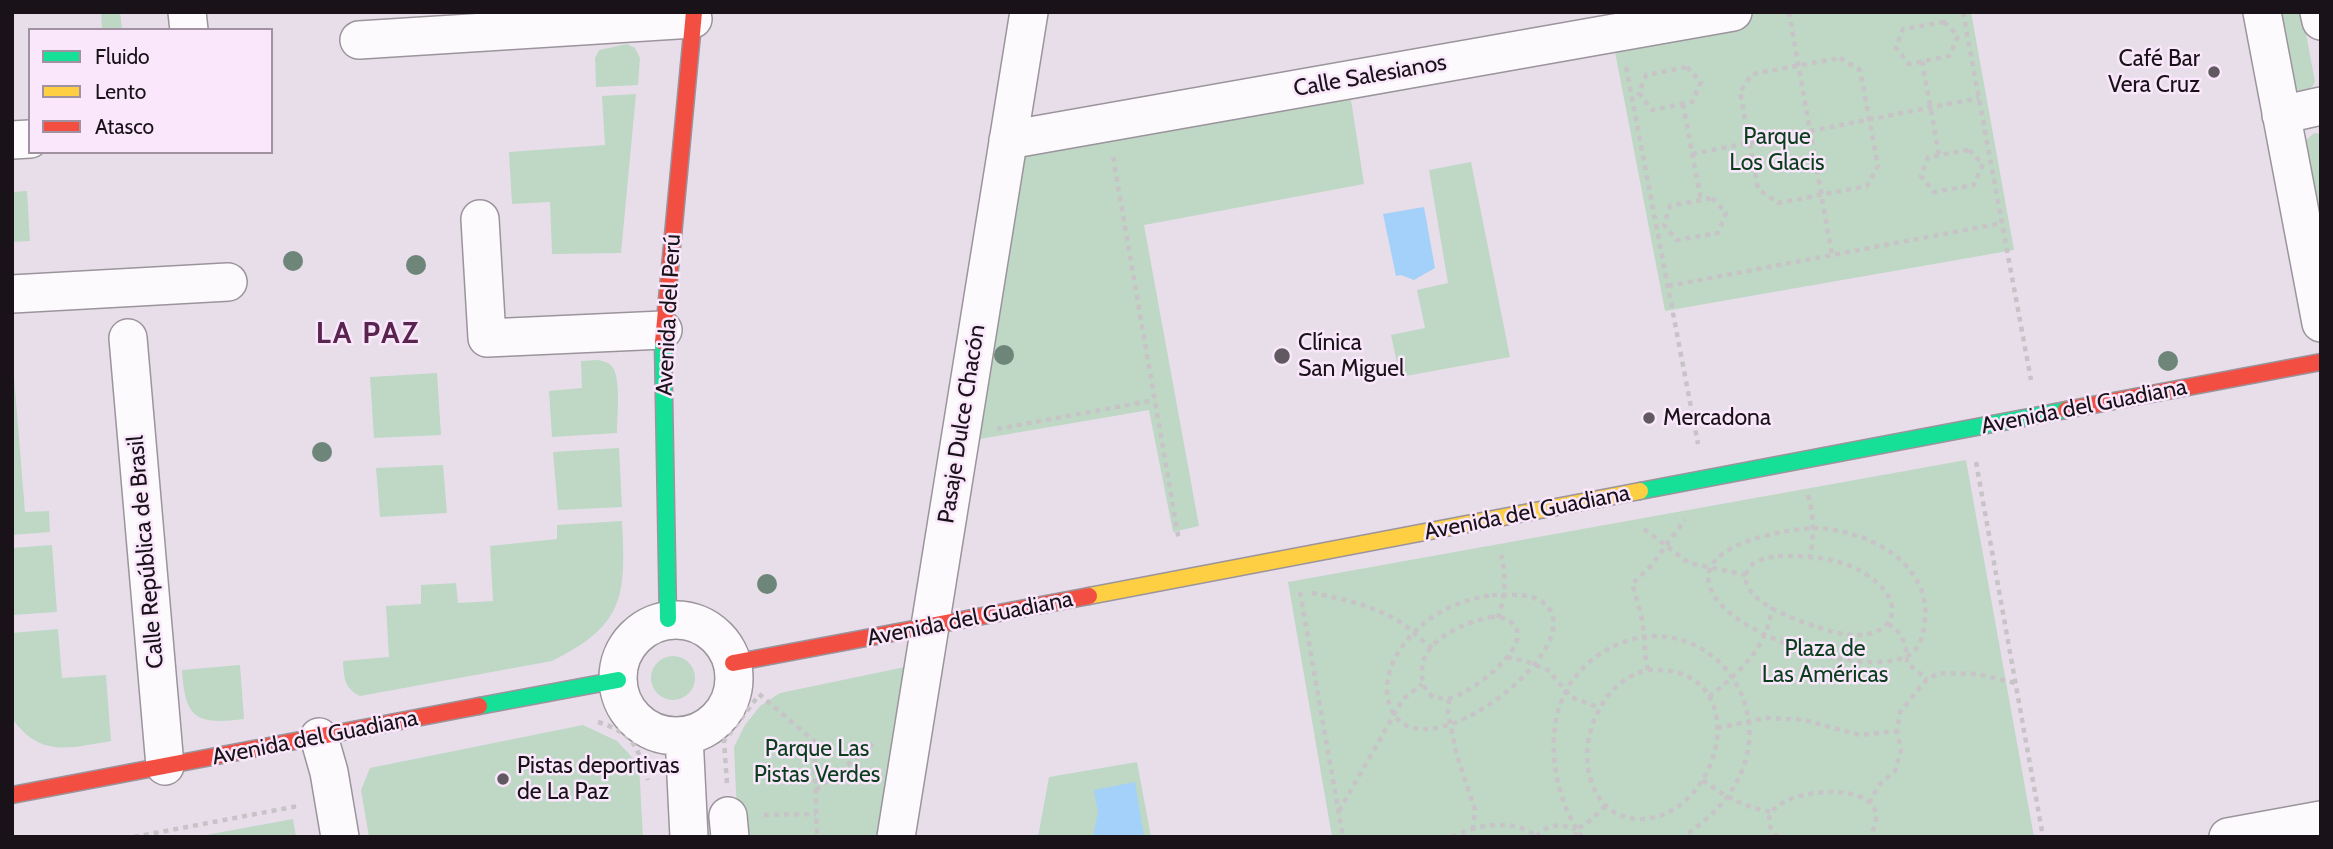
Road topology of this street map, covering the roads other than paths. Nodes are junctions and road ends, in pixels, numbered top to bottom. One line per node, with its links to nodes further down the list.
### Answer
1 (1029, 12): 11 (street, Pasaje Dulce Chacón)
2 (1734, 12): 6 (street, Calle Salesianos)
3 (2262, 12): 10 (street)
4 (2319, 12): 7 (street)
5 (693, 16): 8 (street); 16 (street, Avenida del Perú)
6 (1693, 16): 11 (street, Calle Salesianos)
7 (2321, 21)
8 (359, 40)
9 (2321, 106): 10 (street)
10 (2281, 115): 15 (street)
11 (1007, 139): 20 (street, Pasaje Dulce Chacón)
12 (480, 219): 16 (street)
13 (228, 282): 14 (street)
14 (12, 294)
15 (2321, 323)
16 (663, 330): 19 (street, Avenida del Perú)
17 (128, 338): 25 (street, Calle República de Brasil)
18 (2321, 362): 20 (street, Avenida del Guadiana)
19 (667, 619): 21 (street); 22 (street)
20 (930, 626): 21 (street, Avenida del Guadiana); 30 (street, Pasaje Dulce Chacón)
21 (746, 661): 23 (street)
22 (618, 680): 23 (street); 24 (street, Avenida del Guadiana)
23 (684, 736): 29 (street)
24 (319, 737): 25 (street, Avenida del Guadiana); 28 (street)
25 (165, 766): 26 (street, Avenida del Guadiana)
26 (12, 795)
27 (2321, 820): 31 (street)
28 (341, 837)
29 (689, 837)
30 (896, 837)
31 (2228, 837)

